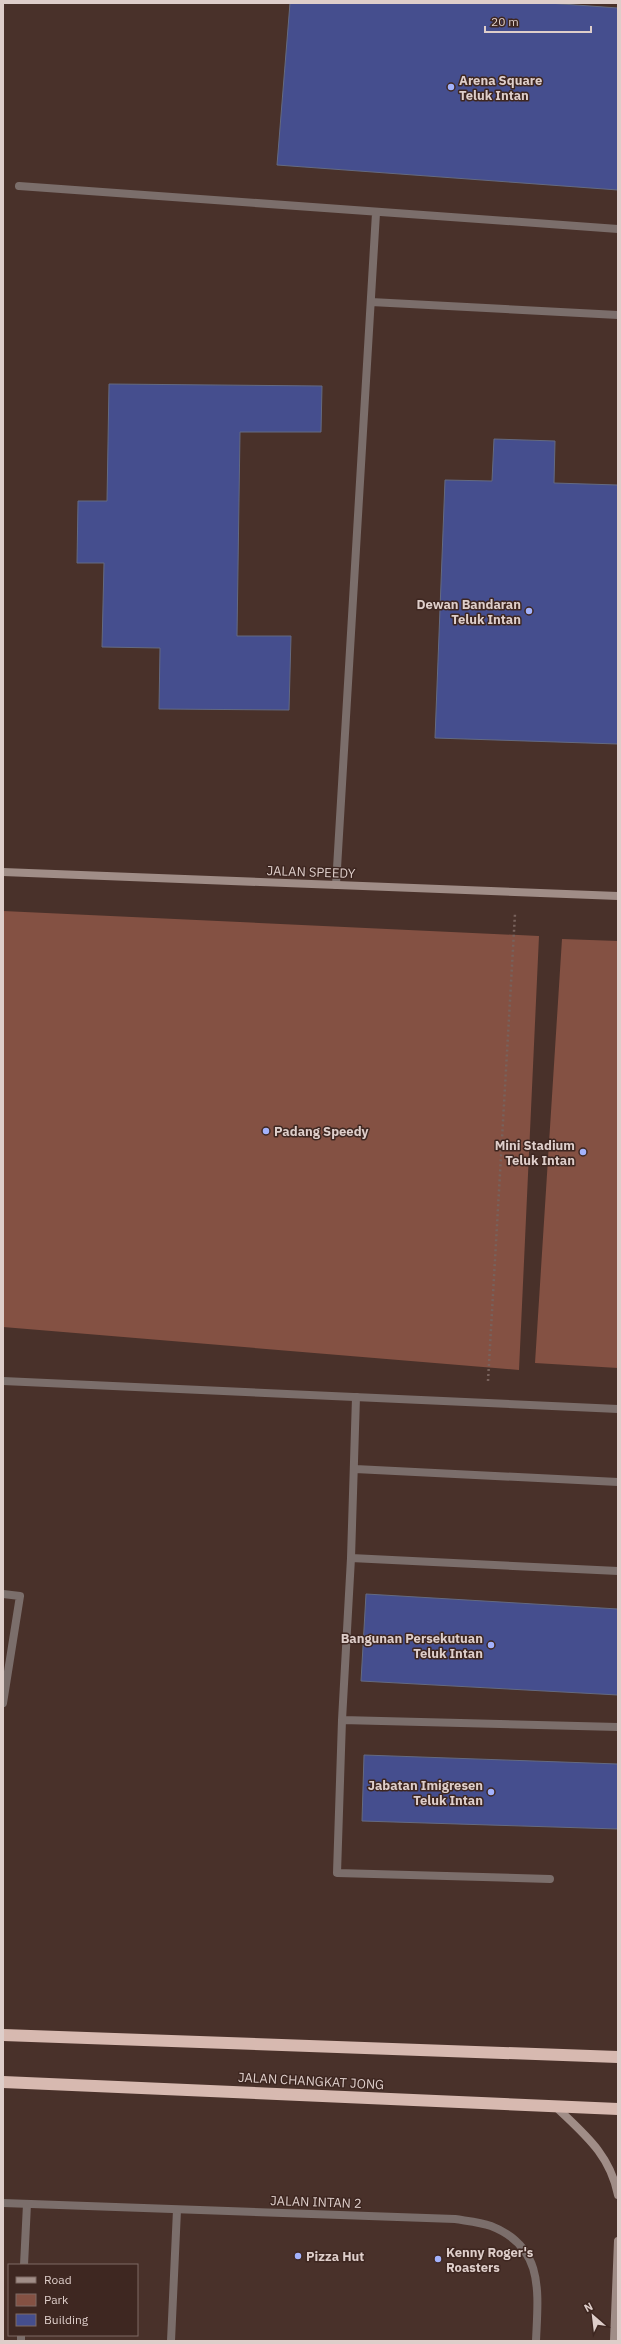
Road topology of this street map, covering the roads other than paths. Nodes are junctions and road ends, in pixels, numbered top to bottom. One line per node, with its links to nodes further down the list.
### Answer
1 (19, 186): 2 (street)
2 (376, 213): 3 (street); 4 (street)
3 (618, 229)
4 (371, 302): 5 (street); 7 (street)
5 (618, 315)
6 (3, 872): 7 (street, JALAN SPEEDY)
7 (336, 885): 8 (street, JALAN SPEEDY)
8 (618, 896)
9 (3, 1381): 10 (street)
10 (356, 1397): 11 (street); 12 (street)
11 (618, 1409)
12 (355, 1469): 13 (street); 14 (street)
13 (618, 1482)
14 (351, 1558): 15 (street); 18 (street)
15 (618, 1571)
16 (3, 1594): 17 (street)
17 (3, 1703)
18 (342, 1720): 19 (street); 20 (street)
19 (618, 1727)
20 (550, 1879)
21 (3, 2035): 22 (highway)
22 (618, 2057)
23 (3, 2082): 24 (highway, JALAN CHANGKAT JONG)
24 (555, 2106): 25 (highway, JALAN CHANGKAT JONG); 26 (street)
25 (618, 2109)
26 (618, 2196)
27 (3, 2203): 28 (street, JALAN INTAN 2)
28 (27, 2204): 29 (street, JALAN INTAN 2); 31 (street)
29 (177, 2210): 32 (street); 33 (street, JALAN INTAN 2)
30 (618, 2241): 34 (street)
31 (24, 2264)
32 (171, 2341)
33 (536, 2341)
34 (614, 2341)

